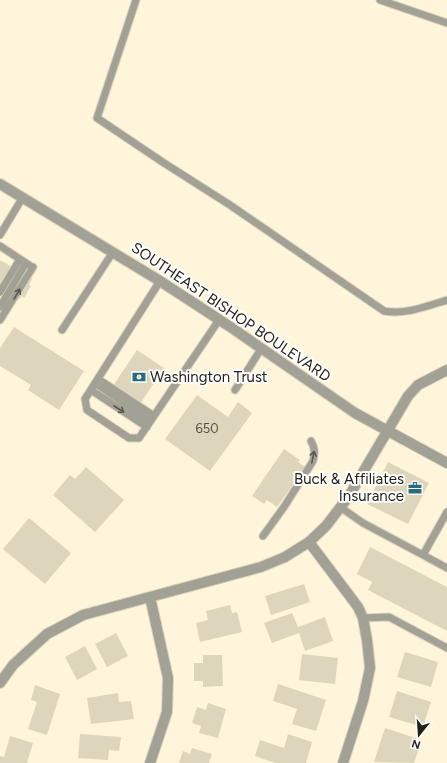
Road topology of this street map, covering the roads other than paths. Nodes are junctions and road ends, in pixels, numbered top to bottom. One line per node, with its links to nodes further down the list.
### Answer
1 (136, 0): 12 (lane)
2 (380, 0): 3 (lane)
3 (447, 23)
4 (0, 184): 5 (street, SOUTHEAST BISHOP BOULEVARD)
5 (23, 197): 6 (lane); 8 (street, SOUTHEAST BISHOP BOULEVARD)
6 (0, 235)
7 (0, 246): 9 (lane)
8 (113, 252): 10 (street, SOUTHEAST BISHOP BOULEVARD); 16 (lane)
9 (29, 264): 11 (lane); 13 (lane); 14 (lane, one-way to 9)
10 (160, 281): 15 (street, SOUTHEAST BISHOP BOULEVARD); 19 (lane)
11 (0, 292)
12 (447, 300)
13 (0, 307)
14 (0, 320)
15 (219, 320): 17 (street, SOUTHEAST BISHOP BOULEVARD); 22 (lane)
16 (62, 330)
17 (261, 349): 21 (lane); 23 (street, SOUTHEAST BISHOP BOULEVARD)
18 (447, 370): 23 (street)
19 (96, 381): 20 (lane); 22 (lane)
20 (91, 390): 22 (lane, one-way to 22); 22 (lane)
21 (235, 390)
22 (150, 421)
23 (387, 431): 25 (street, SOUTHEAST BISHOP BOULEVARD); 26 (street)
24 (311, 441): 29 (lane, one-way to 24)
25 (447, 463)
26 (340, 507): 30 (street); 31 (lane)
27 (447, 512): 28 (lane)
28 (445, 520): 31 (lane)
29 (263, 536)
30 (309, 542): 33 (street); 34 (street)
31 (423, 555): 32 (lane)
32 (447, 568)
33 (150, 597): 36 (street); 37 (street)
34 (363, 618): 35 (lane); 38 (street)
35 (447, 648)
36 (0, 683)
37 (150, 763)
38 (343, 763)

